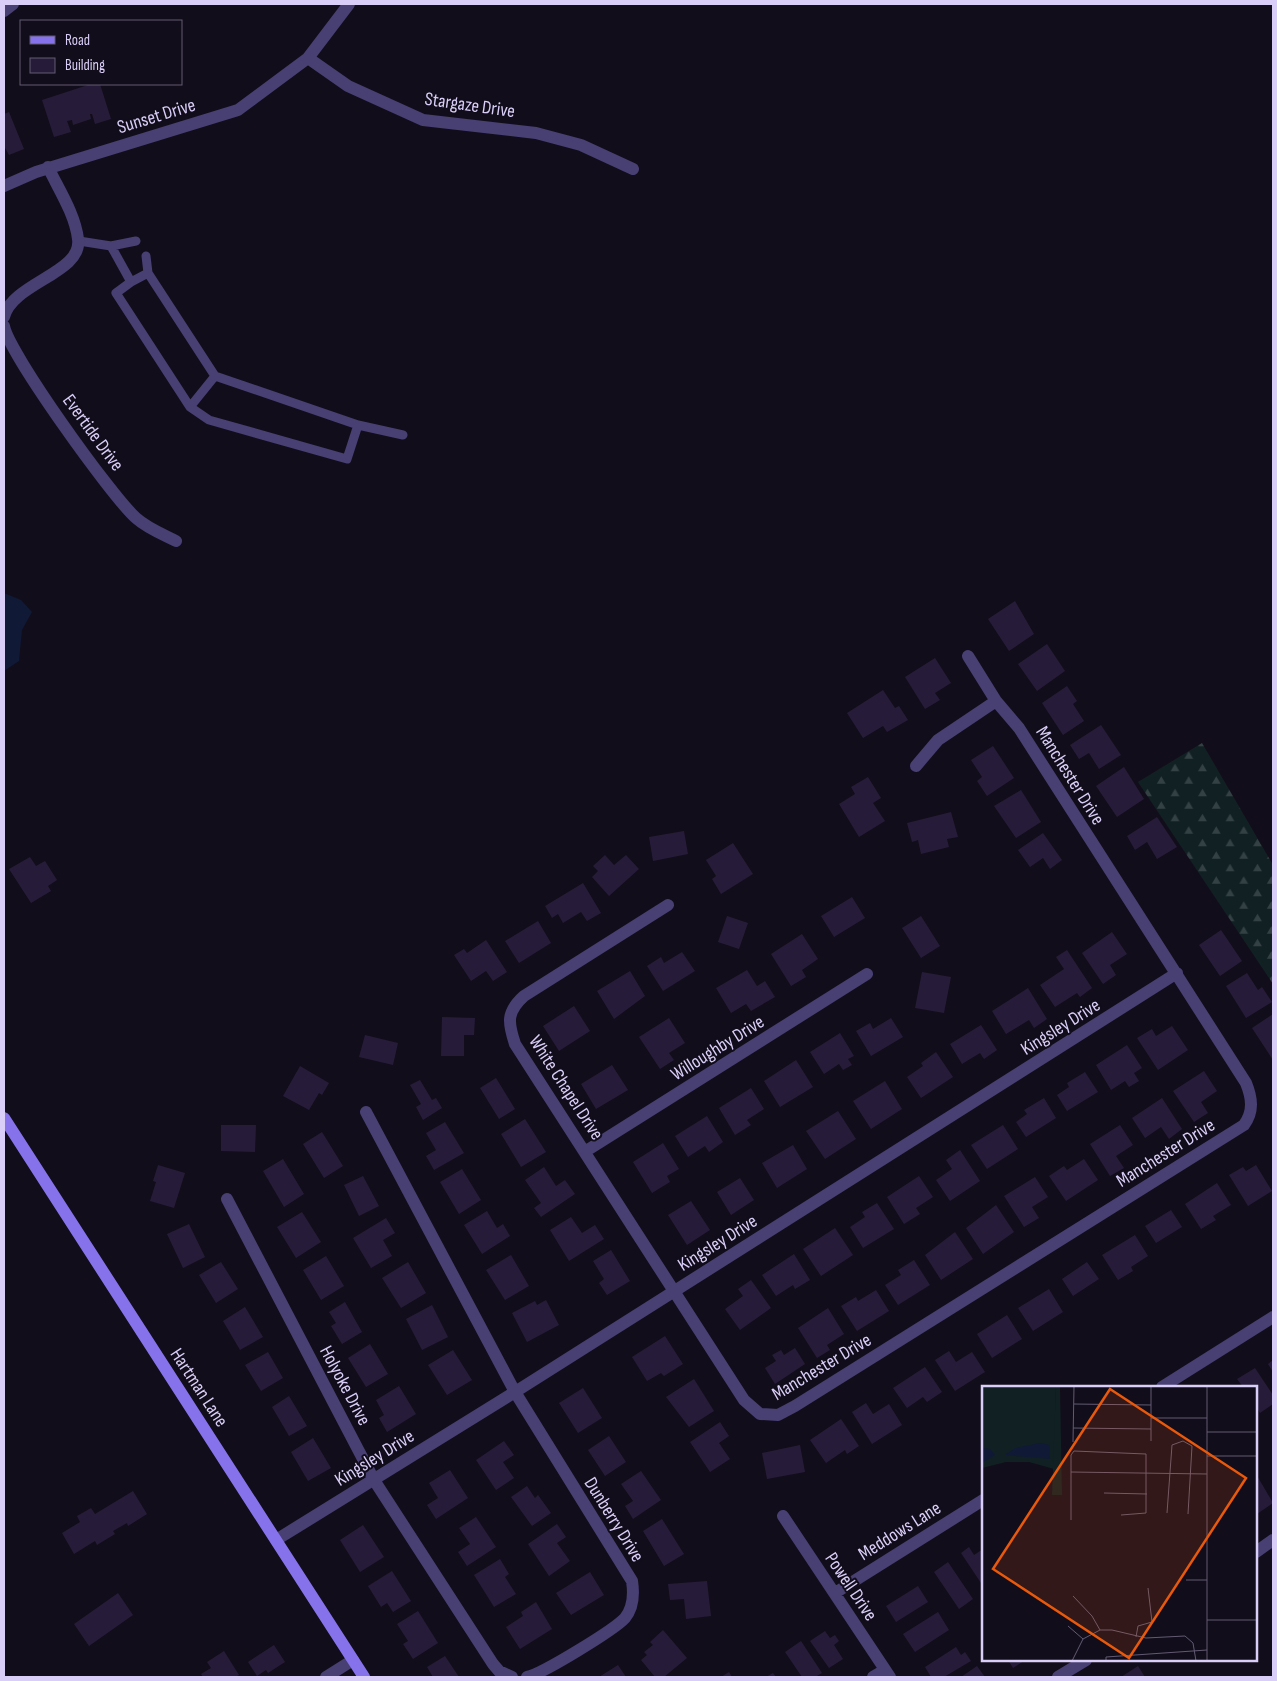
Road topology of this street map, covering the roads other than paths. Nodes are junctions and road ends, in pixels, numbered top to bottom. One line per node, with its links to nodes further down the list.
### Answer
1 (13, 4): 3 (street)
2 (349, 4): 4 (street, Sunset Drive)
3 (4, 11)
4 (308, 58): 5 (street, Sunset Drive); 6 (street, Stargaze Drive)
5 (48, 168): 7 (street, Sunset Drive); 8 (street)
6 (633, 169)
7 (4, 186)
8 (79, 241): 10 (lane); 14 (street)
9 (136, 241): 10 (lane)
10 (111, 246): 13 (lane)
11 (146, 256): 12 (lane)
12 (148, 273): 13 (lane); 16 (lane)
13 (131, 282): 17 (lane)
14 (4, 317)
15 (4, 326): 20 (street, Evertide Drive)
16 (214, 376): 17 (lane); 18 (lane)
17 (190, 408): 18 (lane)
18 (358, 425): 19 (lane)
19 (403, 435)
20 (176, 541)
21 (968, 656): 22 (street, Manchester Drive)
22 (996, 701): 23 (street); 25 (street, Manchester Drive)
23 (916, 766)
24 (668, 905): 29 (street, White Chapel Drive)
25 (1177, 972): 31 (street, Kingsley Drive); 31 (street, Manchester Drive)
26 (867, 974): 29 (street, Willoughby Drive)
27 (366, 1112): 34 (street)
28 (4, 1118): 38 (street, Hartman Lane)
29 (586, 1151): 31 (street, White Chapel Drive)
30 (227, 1199): 35 (street, Holyoke Drive)
31 (675, 1290): 34 (street, Kingsley Drive)
32 (1273, 1317): 33 (street)
33 (1164, 1386)
34 (515, 1392): 35 (street, Kingsley Drive); 48 (street, Dunberry Drive)
35 (374, 1480): 38 (street, Kingsley Drive); 47 (street, Holyoke Drive)
36 (982, 1501): 41 (street, Meddows Lane)
37 (783, 1516): 41 (street, Powell Drive)
38 (276, 1540): 42 (street, Hartman Lane)
39 (1273, 1540): 40 (street)
40 (1257, 1551)
41 (835, 1593): 44 (street, Powell Drive)
42 (353, 1660): 45 (street); 46 (street, Hartman Lane)
43 (1084, 1661): 50 (street)
44 (887, 1673): 49 (street)
45 (326, 1677)
46 (364, 1677)
47 (512, 1677)
48 (526, 1677)
49 (873, 1677)
50 (1058, 1677)

